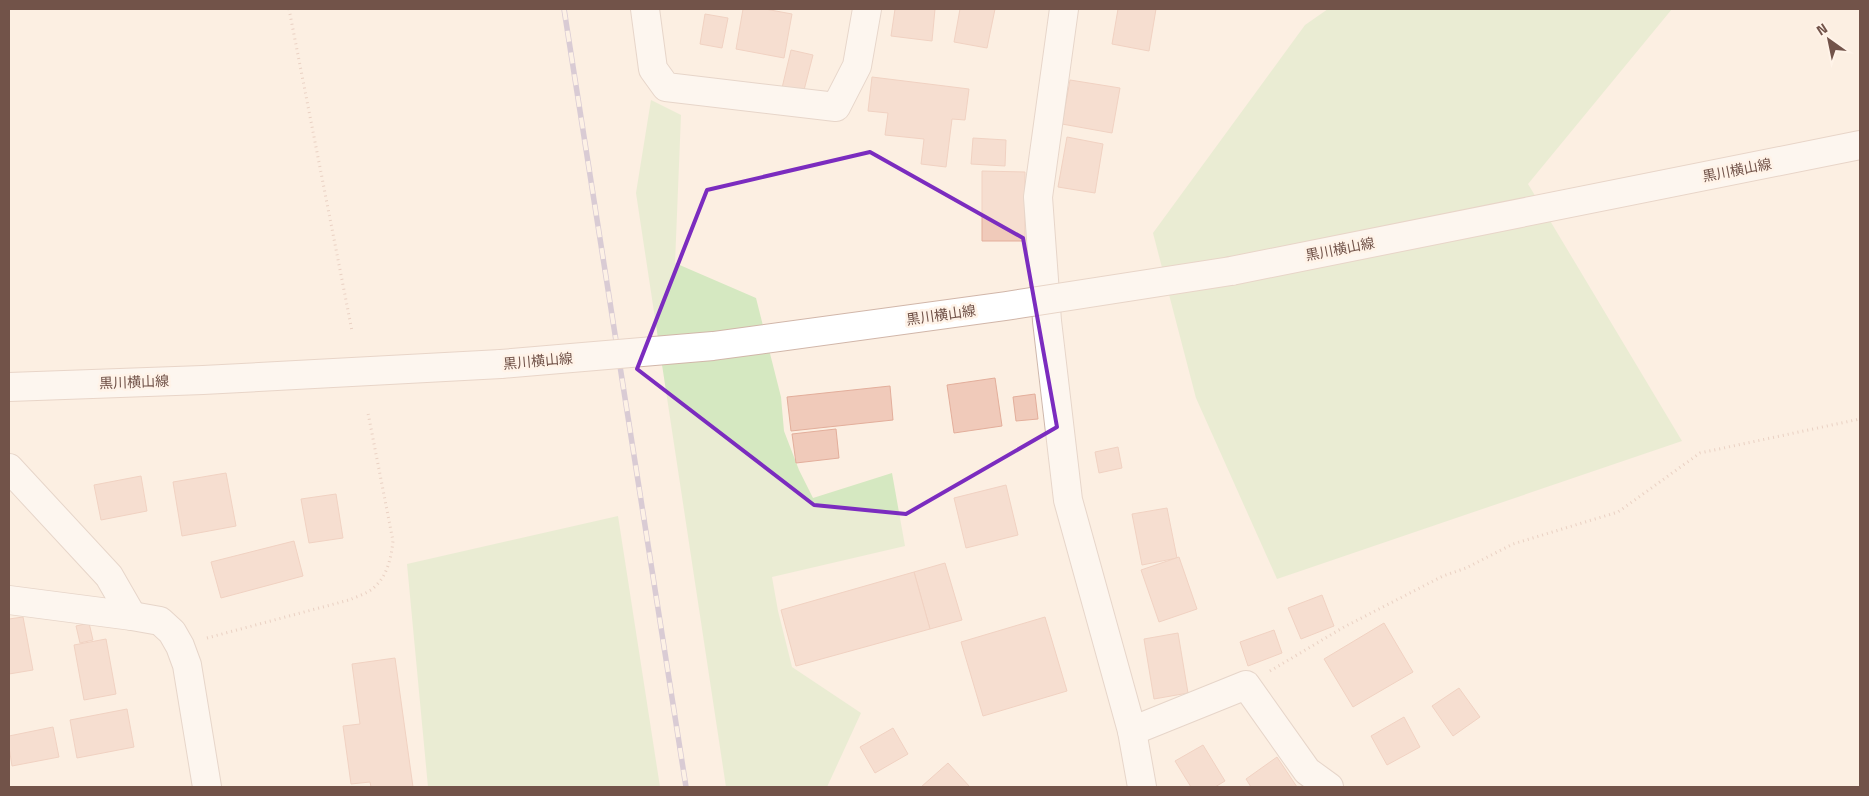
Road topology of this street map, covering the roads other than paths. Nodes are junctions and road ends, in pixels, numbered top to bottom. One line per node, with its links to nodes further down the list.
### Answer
1 (644, 9): 2 (street)
2 (867, 9)
3 (1064, 9): 9 (street)
4 (1860, 145): 5 (street, 黒川横山線, bridge)
5 (9, 387)
6 (9, 468): 8 (street)
7 (9, 600): 8 (street)
8 (132, 616): 10 (street)
9 (1132, 731): 11 (street); 12 (street)
10 (207, 787)
11 (1142, 787)
12 (1329, 787)

